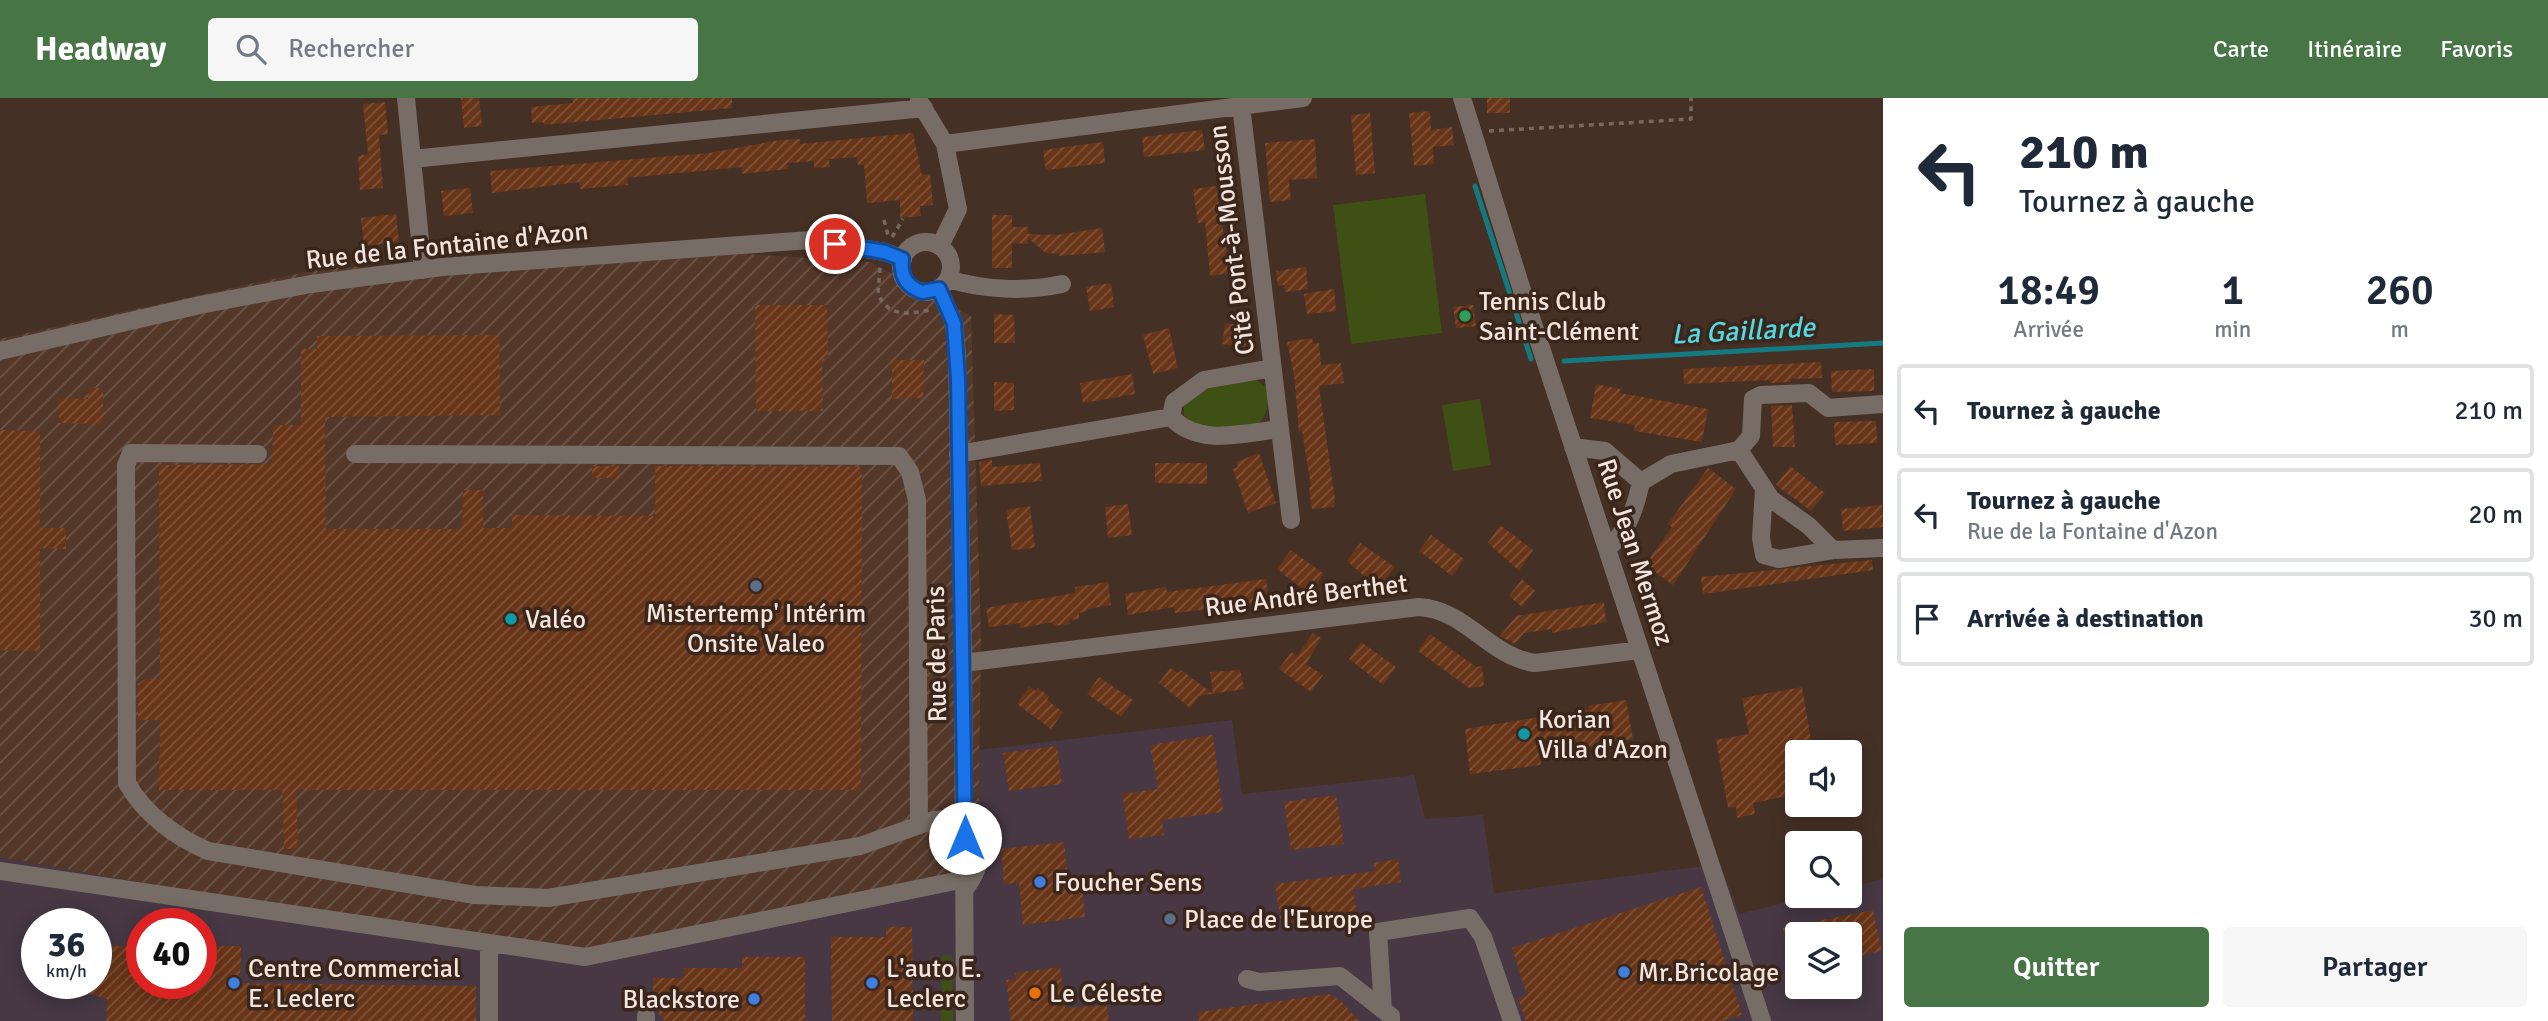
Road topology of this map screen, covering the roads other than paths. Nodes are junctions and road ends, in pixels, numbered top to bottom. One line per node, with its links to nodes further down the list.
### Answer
1 (406, 98): 7 (street)
2 (1303, 98): 5 (street)
3 (1462, 98): 18 (street, Rue Jean Mermoz)
4 (920, 103): 6 (street); 7 (street)
5 (1241, 106): 6 (street); 14 (street, Cité Pont-à-Mousson)
6 (945, 144): 8 (street)
7 (412, 159): 10 (street)
8 (940, 246): 9 (street); 11 (street)
9 (902, 259): 10 (street, Rue de la Fontaine d'Azon); 11 (street)
10 (423, 270): 13 (street, Rue de la Fontaine d'Azon)
11 (944, 284): 12 (street); 22 (street, Rue de Paris)
12 (1062, 284)
13 (0, 351)
14 (1272, 368): 16 (street, Cité Pont-à-Mousson); 17 (street, Cité Pont-à-Mousson)
15 (1883, 404): 19 (street)
16 (1171, 417): 17 (street); 22 (street)
17 (1280, 429): 25 (street, Cité Pont-à-Mousson)
18 (1573, 447): 23 (street); 27 (street, Rue Jean Mermoz)
19 (1739, 450): 23 (street); 24 (street)
20 (258, 454): 32 (street)
21 (355, 454): 32 (street)
22 (958, 454): 30 (street, Rue de Paris)
23 (1641, 482): 27 (street)
24 (1763, 489): 28 (street); 28 (street)
25 (1291, 520)
26 (1883, 548): 28 (street)
27 (1607, 549): 29 (street, Rue Jean Mermoz)
28 (1833, 550)
29 (1640, 650): 30 (street, Rue André Berthet); 41 (street, Rue Jean Mermoz)
30 (963, 663): 31 (street, Rue de Paris)
31 (964, 818): 32 (street); 34 (street)
32 (919, 825)
33 (0, 871): 35 (street)
34 (965, 884): 35 (street); 39 (street)
35 (489, 943): 38 (street)
36 (1253, 980): 37 (street)
37 (1387, 1015): 40 (street)
38 (489, 1021)
39 (965, 1021)
40 (1512, 1021)
41 (1762, 1021)

